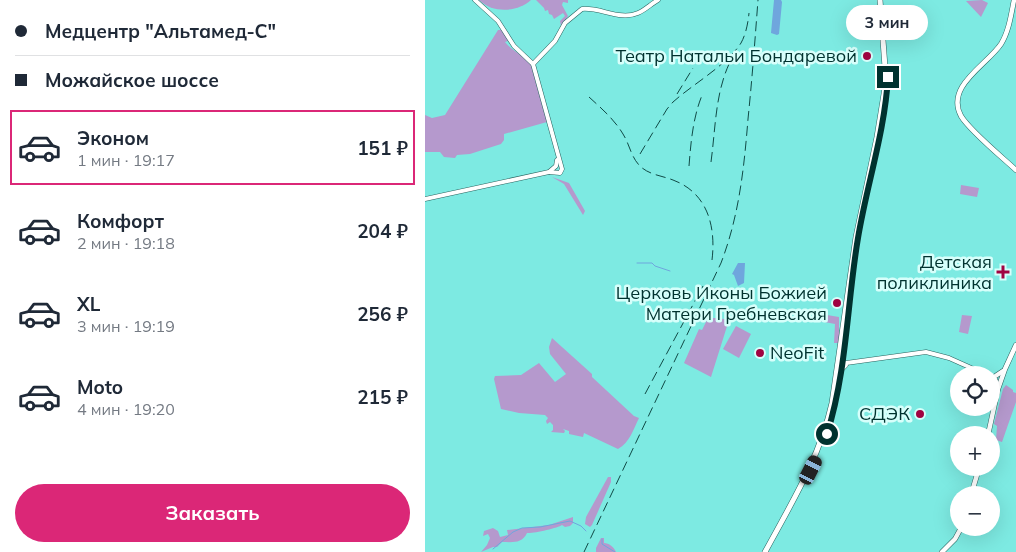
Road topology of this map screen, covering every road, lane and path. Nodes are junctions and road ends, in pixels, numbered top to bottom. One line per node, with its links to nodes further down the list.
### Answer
1 (475, 0): 5 (street)
2 (658, 0): 5 (street)
3 (881, 0): 13 (main road)
4 (1014, 0): 9 (main road)
5 (533, 64): 6 (street)
6 (558, 155): 7 (street); 8 (street)
7 (561, 167): 8 (street); 8 (street)
8 (555, 169): 10 (street)
9 (1016, 170)
10 (425, 199)
11 (1016, 345): 16 (main road)
12 (848, 363): 13 (street); 14 (street); 15 (street)
13 (840, 364): 15 (main road); 18 (main road)
14 (968, 366)
15 (840, 372): 18 (main road)
16 (1000, 373)
17 (957, 536): 19 (main road)
18 (767, 552)
19 (942, 552)

